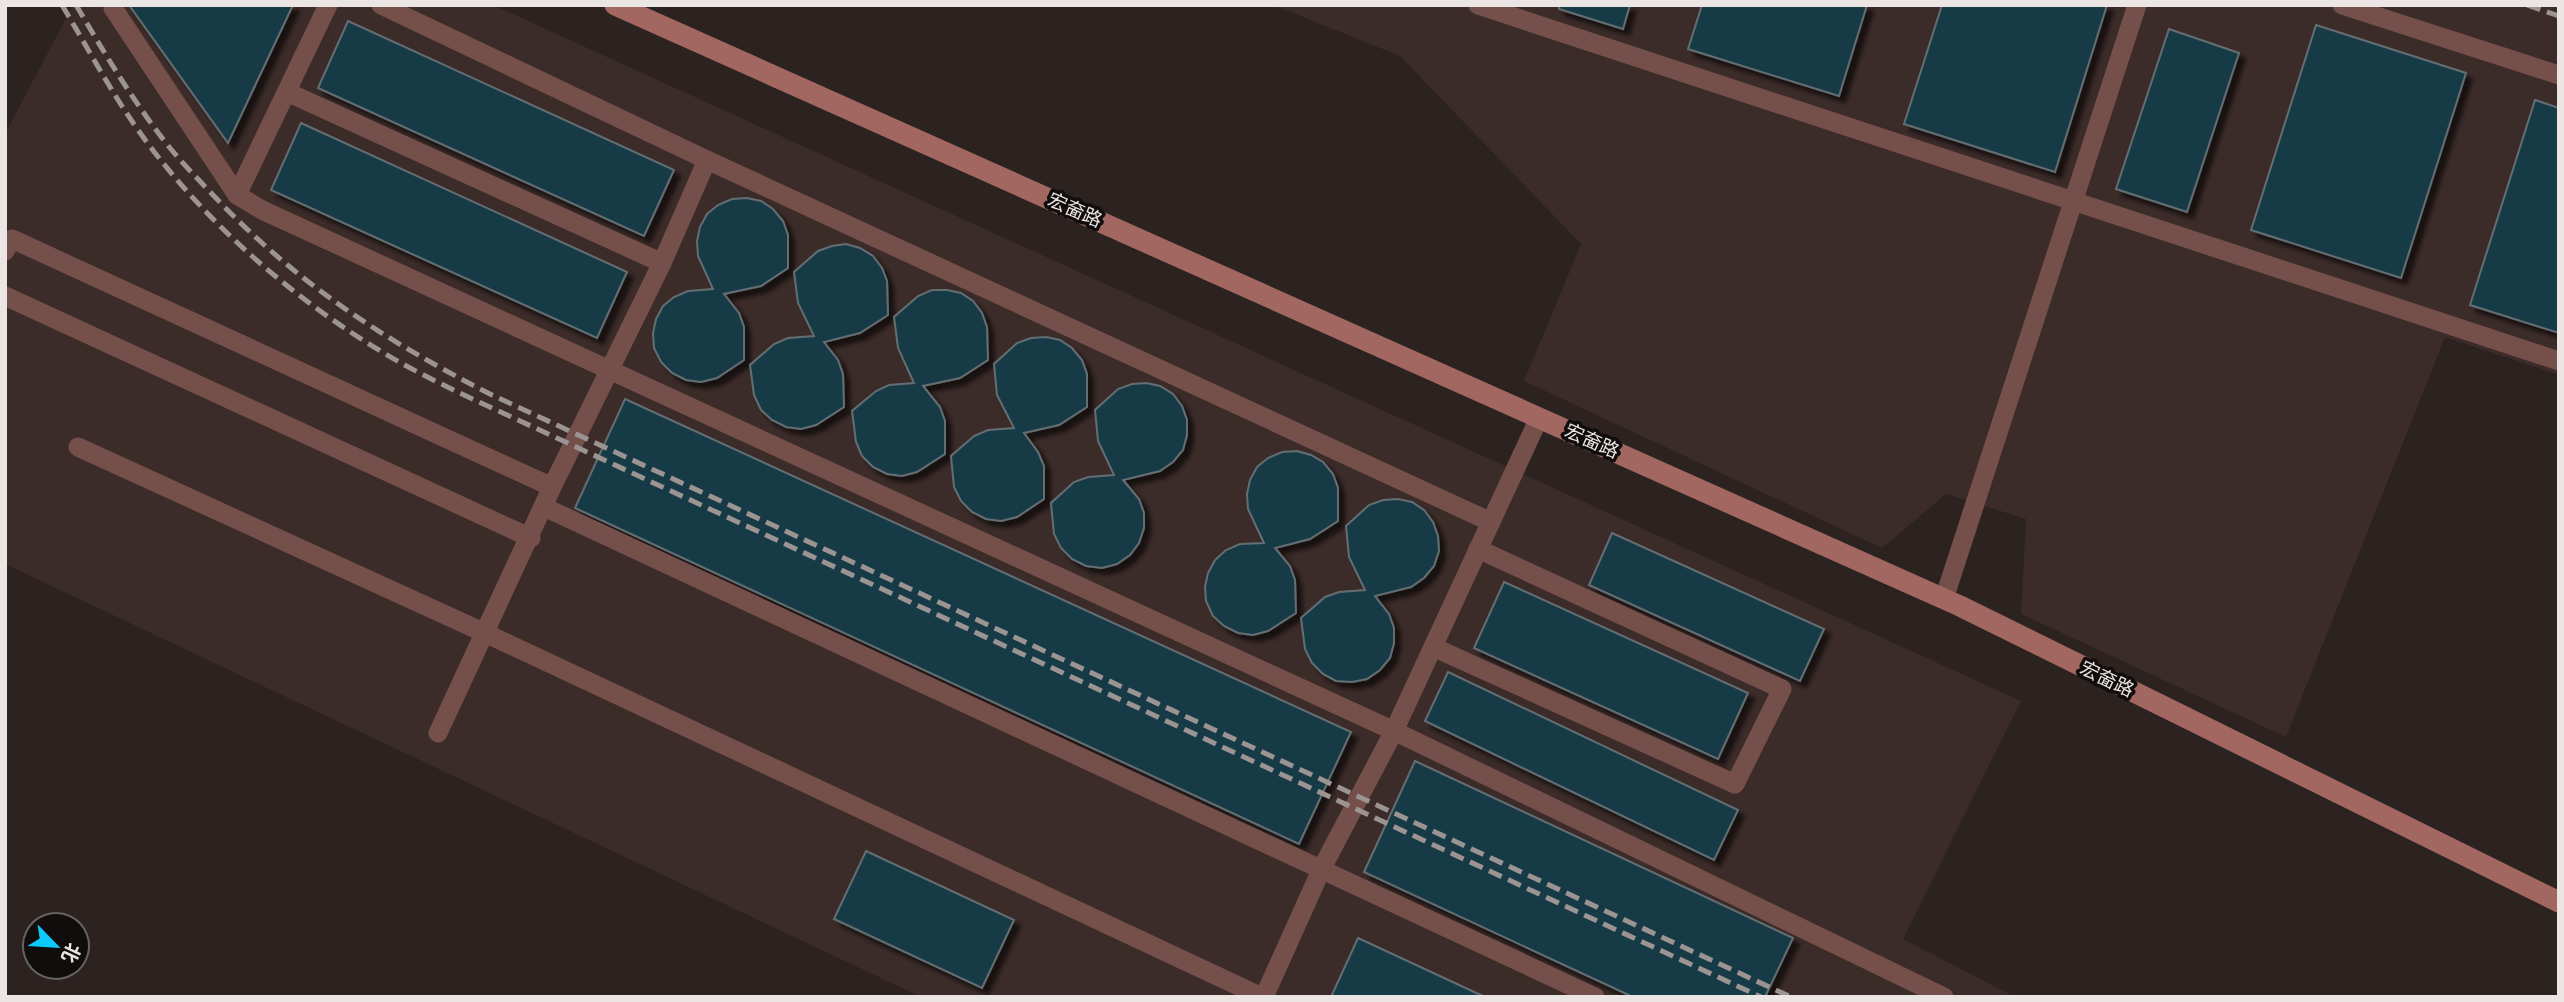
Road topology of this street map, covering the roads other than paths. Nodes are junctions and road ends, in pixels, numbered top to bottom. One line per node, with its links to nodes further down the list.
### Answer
1 (114, 5): 11 (street)
2 (328, 5): 9 (street)
3 (381, 5): 10 (street)
4 (615, 5): 18 (street, 宏奤路)
5 (1478, 5): 12 (street)
6 (2137, 5): 12 (street)
7 (2342, 5): 8 (street)
8 (2559, 75)
9 (287, 92): 11 (street); 14 (street)
10 (707, 160): 14 (street); 22 (street)
11 (237, 195): 17 (street)
12 (2073, 201): 16 (street); 25 (street)
13 (5, 251): 20 (street)
14 (662, 263): 17 (street)
15 (5, 296): 23 (street)
16 (2559, 361)
17 (610, 369): 20 (street); 28 (street)
18 (1539, 418): 22 (street); 25 (street, 宏奤路)
19 (78, 447): 26 (street)
20 (552, 487): 21 (street)
21 (544, 507): 23 (street); 30 (street)
22 (1491, 522): 24 (street)
23 (531, 538): 26 (street)
24 (1478, 549): 27 (street); 27 (street)
25 (1944, 598): 31 (street, 宏奤路)
26 (485, 633): 29 (street); 32 (street)
27 (1433, 647): 28 (street)
28 (1394, 731): 30 (street); 34 (street)
29 (438, 733)
30 (1322, 868): 32 (street); 33 (street)
31 (2559, 902)
32 (1263, 997)
33 (1595, 997)
34 (1944, 997)

